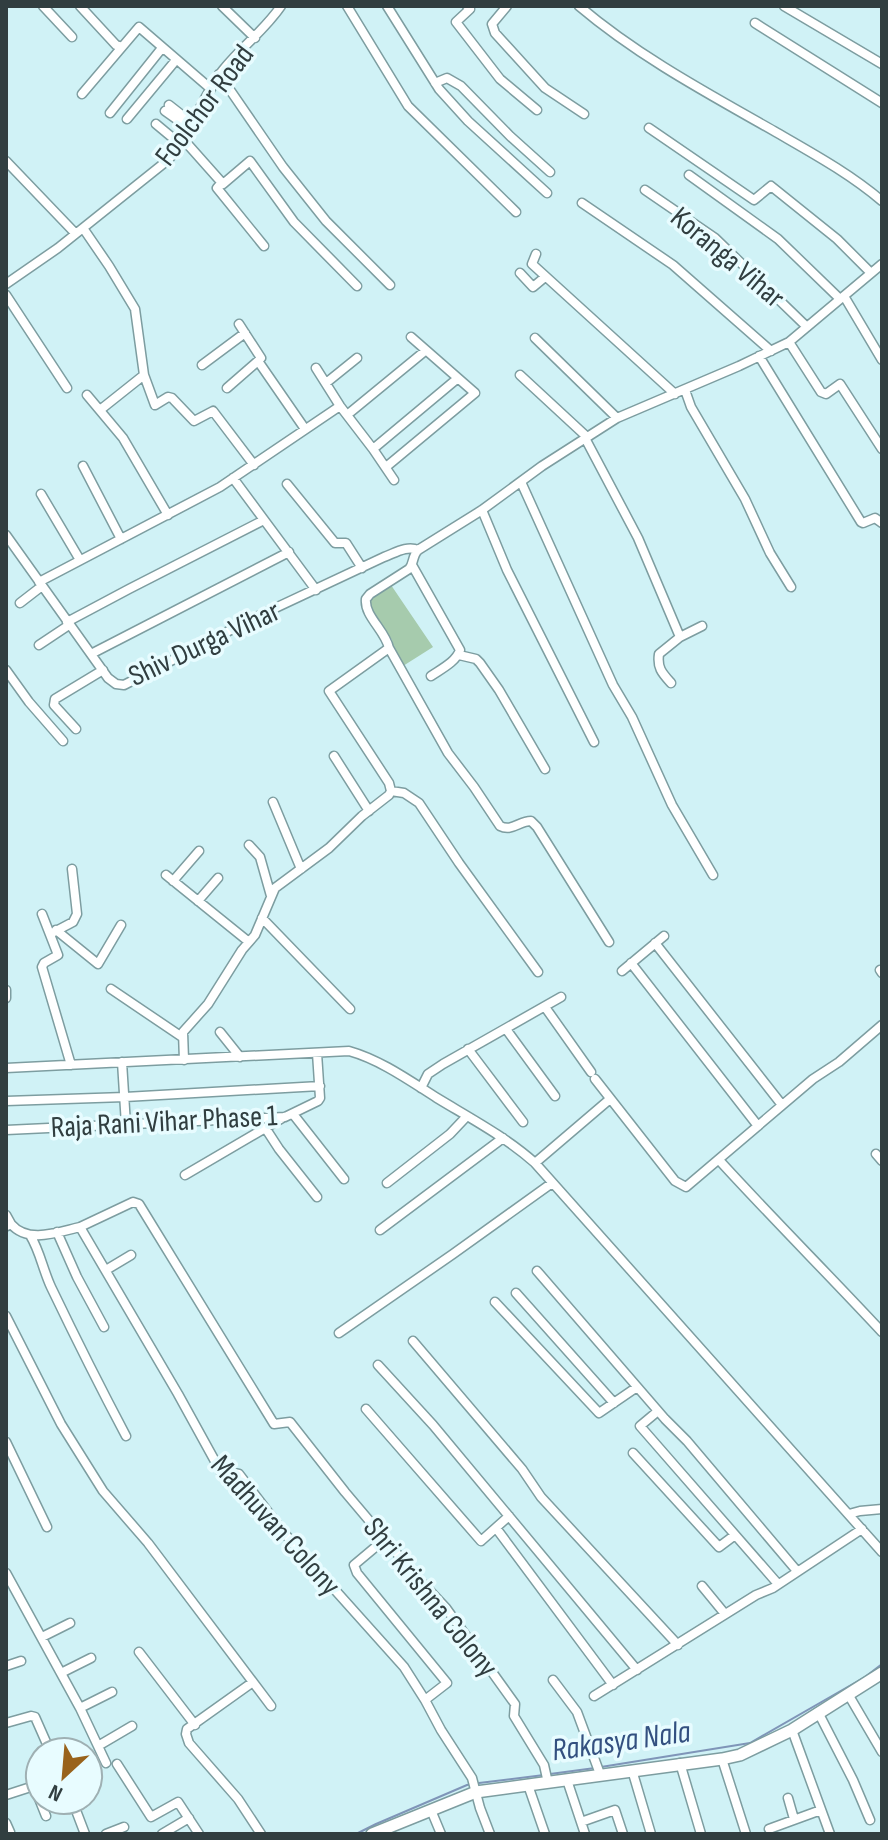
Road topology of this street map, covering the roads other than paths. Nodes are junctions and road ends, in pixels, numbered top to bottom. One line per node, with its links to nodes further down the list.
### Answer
1 (43, 6): 12 (street)
2 (80, 6): 14 (street)
3 (222, 6): 13 (street)
4 (281, 6): 13 (street, Foolchor Road)
5 (347, 6): 40 (street)
6 (387, 6): 19 (street)
7 (467, 6): 24 (street)
8 (507, 6): 26 (street)
9 (579, 6): 38 (street)
10 (784, 6): 17 (street)
11 (755, 23): 22 (street)
12 (72, 37)
13 (255, 38): 18 (street, Foolchor Road)
14 (122, 47): 15 (street); 21 (street)
15 (162, 48): 16 (street); 25 (street)
16 (176, 60): 20 (street); 27 (street)
17 (882, 64)
18 (219, 74): 20 (street, Foolchor Road); 49 (street)
19 (435, 83): 33 (street); 37 (street)
20 (211, 89): 29 (street, Foolchor Road)
21 (82, 94)
22 (882, 103)
23 (167, 108): 29 (street)
24 (537, 110)
25 (110, 113)
26 (584, 114)
27 (127, 119)
28 (156, 124): 31 (street)
29 (190, 126): 31 (street, Foolchor Road)
30 (649, 128): 46 (street)
31 (181, 141): 35 (street); 41 (street, Foolchor Road)
32 (6, 161): 41 (street)
33 (550, 172)
34 (689, 175): 52 (street)
35 (222, 182): 42 (street); 50 (street)
36 (645, 190): 54 (street, Koranga Vihar)
37 (547, 193)
38 (882, 201)
39 (582, 203): 60 (street)
40 (516, 212)
41 (79, 230): 48 (street, Foolchor Road); 67 (street)
42 (264, 246)
43 (536, 254): 47 (street)
44 (882, 264): 46 (street, Shiv Durga Vihar)
45 (520, 273): 47 (street)
46 (871, 273): 52 (street, Shiv Durga Vihar)
47 (545, 277): 74 (street)
48 (6, 284)
49 (390, 285)
50 (357, 286)
51 (6, 295): 71 (street)
52 (842, 298): 54 (street, Shiv Durga Vihar); 63 (street)
53 (239, 324): 55 (street)
54 (807, 327): 58 (street, Shiv Durga Vihar)
55 (245, 333): 64 (street); 65 (street)
56 (411, 337): 59 (street)
57 (535, 338): 79 (street)
58 (789, 342): 60 (street, Shiv Durga Vihar); 83 (street)
59 (425, 351): 69 (street); 78 (street)
60 (771, 351): 61 (street, Shiv Durga Vihar)
61 (759, 356): 73 (street, Shiv Durga Vihar); 95 (street)
62 (357, 358): 70 (street)
63 (882, 360)
64 (258, 361): 72 (street); 80 (street)
65 (202, 365)
66 (316, 368): 70 (street)
67 (144, 375): 77 (street); 84 (street)
68 (520, 375): 81 (street)
69 (458, 378): 82 (street); 86 (street)
70 (326, 383): 76 (street)
71 (67, 388)
72 (227, 388)
73 (685, 390): 74 (street, Shiv Durga Vihar); 104 (street)
74 (675, 394): 79 (street, Shiv Durga Vihar)
75 (87, 395): 77 (street)
76 (340, 406): 78 (street); 80 (street)
77 (100, 410): 93 (street)
78 (347, 415): 82 (street)
79 (617, 418): 81 (street, Shiv Durga Vihar)
80 (305, 429): 84 (street)
81 (586, 437): 89 (street, Shiv Durga Vihar); 109 (street)
82 (373, 449): 86 (street)
83 (882, 449)
84 (254, 465): 87 (street)
85 (83, 466): 97 (street)
86 (386, 467): 88 (street)
87 (233, 478): 93 (street); 94 (street)
88 (394, 480)
89 (521, 482): 92 (street, Shiv Durga Vihar); 130 (street)
90 (287, 484): 102 (street)
91 (41, 494): 100 (street)
92 (482, 510): 98 (street, Shiv Durga Vihar); 120 (street)
93 (168, 515): 97 (street)
94 (264, 520): 99 (street); 107 (street)
95 (882, 523)
96 (6, 535): 103 (street, Shiv Durga Vihar)
97 (121, 539): 100 (street)
98 (418, 550): 101 (street); 102 (street, Shiv Durga Vihar)
99 (289, 552): 105 (street); 112 (street)
100 (80, 560): 103 (street)
101 (412, 565): 111 (street); 113 (street)
102 (362, 568): 105 (street, Shiv Durga Vihar)
103 (40, 584): 106 (street); 107 (street, Shiv Durga Vihar)
104 (791, 587)
105 (316, 590): 115 (street, Shiv Durga Vihar)
106 (20, 603)
107 (68, 623): 110 (street); 112 (street, Shiv Durga Vihar)
108 (702, 626): 109 (street)
109 (680, 637): 117 (street)
110 (39, 645)
111 (389, 648): 123 (street); 140 (street)
112 (91, 654): 115 (street, Shiv Durga Vihar)
113 (459, 655): 116 (street); 122 (street)
114 (6, 670): 119 (street)
115 (103, 670): 118 (street)
116 (431, 676)
117 (671, 683)
118 (76, 729)
119 (63, 741)
120 (594, 742)
121 (334, 756): 125 (street)
122 (545, 769)
123 (391, 791): 125 (street); 144 (street)
124 (273, 802): 129 (street)
125 (369, 811): 129 (street)
126 (249, 845): 132 (street)
127 (199, 851): 133 (street)
128 (72, 869): 137 (street)
129 (301, 869): 132 (street)
130 (713, 875)
131 (218, 878): 133 (street)
132 (271, 896): 135 (street)
133 (198, 901): 139 (street)
134 (42, 914): 137 (street)
135 (262, 918): 139 (street); 150 (street)
136 (121, 925): 137 (street)
137 (53, 932): 160 (street)
138 (664, 936): 141 (street)
139 (249, 942): 154 (street)
140 (609, 942)
141 (655, 943): 142 (street); 168 (street)
142 (631, 963): 143 (street); 173 (street)
143 (622, 971)
144 (538, 972)
145 (111, 989): 154 (street)
146 (6, 990): 148 (street)
147 (561, 997): 149 (street)
148 (6, 998)
149 (545, 1007): 152 (street); 166 (street)
150 (350, 1009)
151 (882, 1025): 168 (street)
152 (506, 1029): 155 (street); 164 (street)
153 (220, 1032): 157 (street)
154 (182, 1037): 158 (street)
155 (468, 1049): 162 (street); 171 (street)
156 (317, 1053): 157 (street); 162 (street); 163 (street)
157 (240, 1057): 158 (street)
158 (184, 1060): 159 (street)
159 (122, 1062): 160 (street); 165 (street)
160 (71, 1065): 161 (street)
161 (6, 1068)
162 (422, 1084): 170 (street)
163 (320, 1086): 165 (street); 169 (street, Raja Rani Vihar Phase 1)
164 (555, 1096)
165 (125, 1097): 167 (street); 172 (street)
166 (610, 1099): 177 (street); 178 (street)
167 (6, 1101)
168 (782, 1105): 173 (street)
169 (289, 1115): 172 (street, Raja Rani Vihar Phase 1); 174 (street); 180 (street)
170 (467, 1116): 176 (street); 181 (street)
171 (523, 1122)
172 (126, 1125): 175 (street, Raja Rani Vihar Phase 1)
173 (758, 1126): 177 (street)
174 (266, 1129): 179 (street); 183 (street)
175 (6, 1130)
176 (503, 1138): 178 (street); 187 (street)
177 (719, 1160): 197 (street)
178 (535, 1163): 182 (street)
179 (185, 1175)
180 (344, 1179)
181 (387, 1183)
182 (552, 1183): 198 (street); 209 (street)
183 (317, 1197)
184 (6, 1215): 185 (street)
185 (9, 1225): 189 (street)
186 (80, 1227): 188 (street); 191 (street, Madhuvan Colony); 215 (street, Shri Krishna Colony)
187 (380, 1230)
188 (57, 1232): 189 (street); 196 (street)
189 (30, 1235): 205 (street)
190 (131, 1255): 191 (street)
191 (106, 1270): 238 (street, Madhuvan Colony)
192 (537, 1271): 201 (street)
193 (516, 1293): 202 (street)
194 (495, 1302): 202 (street)
195 (6, 1316): 233 (street)
196 (104, 1327)
197 (882, 1332)
198 (339, 1333)
199 (413, 1341): 224 (street)
200 (378, 1365): 210 (street)
201 (637, 1387): 202 (street); 204 (street)
202 (614, 1403)
203 (366, 1409): 212 (street)
204 (658, 1411): 214 (street); 217 (street)
205 (126, 1436)
206 (6, 1442): 211 (street)
207 (633, 1453): 214 (street)
208 (882, 1509): 209 (street)
209 (849, 1514): 213 (street)
210 (509, 1516): 212 (street); 229 (street)
211 (47, 1527)
212 (496, 1528): 234 (street)
213 (862, 1529): 216 (street); 217 (street)
214 (735, 1535): 219 (street)
215 (385, 1539): 238 (street); 257 (street, Shri Krishna Colony)
216 (882, 1552)
217 (797, 1571): 219 (street)
218 (6, 1573): 223 (street)
219 (778, 1584): 221 (street)
220 (702, 1586): 221 (street)
221 (725, 1614): 224 (street)
222 (70, 1623): 223 (street)
223 (42, 1637): 230 (street)
224 (678, 1645): 229 (street)
225 (139, 1652): 243 (street)
226 (91, 1658): 230 (street)
227 (21, 1661): 228 (street)
228 (6, 1666)
229 (637, 1670): 234 (street)
230 (61, 1673): 240 (street)
231 (882, 1673): 236 (main road)
232 (553, 1680): 255 (street)
233 (253, 1682): 239 (street); 243 (street)
234 (613, 1685): 237 (street)
235 (112, 1692): 240 (street)
236 (848, 1694): 241 (main road); 249 (street)
237 (594, 1696)
238 (425, 1700): 260 (street, Madhuvan Colony)
239 (271, 1706)
240 (80, 1708): 247 (street)
241 (818, 1712): 245 (main road); 266 (street)
242 (6, 1723): 246 (street)
243 (195, 1725): 274 (street)
244 (132, 1726): 248 (street)
245 (792, 1730): 251 (main road); 263 (street)
246 (43, 1736)
247 (93, 1736)
248 (104, 1742)
249 (882, 1752)
250 (104, 1759): 252 (street)
251 (722, 1759): 253 (main road); 282 (street)
252 (106, 1763)
253 (680, 1763): 256 (main road); 281 (street)
254 (117, 1764): 264 (street)
255 (598, 1769): 256 (main road); 258 (main road)
256 (632, 1770): 280 (street)
257 (547, 1777): 258 (main road); 259 (main road)
258 (567, 1780): 267 (street)
259 (528, 1785): 260 (main road); 277 (street)
260 (474, 1786): 262 (main road); 276 (street, Madhuvan Colony)
261 (788, 1798): 265 (street)
262 (431, 1810): 270 (main road); 275 (street)
263 (821, 1810): 265 (street); 283 (street)
264 (189, 1818): 272 (street); 273 (street)
265 (794, 1819): 269 (street)
266 (870, 1820)
267 (581, 1822): 278 (street); 279 (street)
268 (124, 1827): 271 (street)
269 (769, 1829)
270 (380, 1833)
271 (106, 1834)
272 (162, 1834)
273 (199, 1834)
274 (261, 1834)
275 (441, 1834)
276 (490, 1834)
277 (545, 1834)
278 (585, 1834)
279 (623, 1834)
280 (651, 1834)
281 (701, 1834)
282 (746, 1834)
283 (830, 1834)

